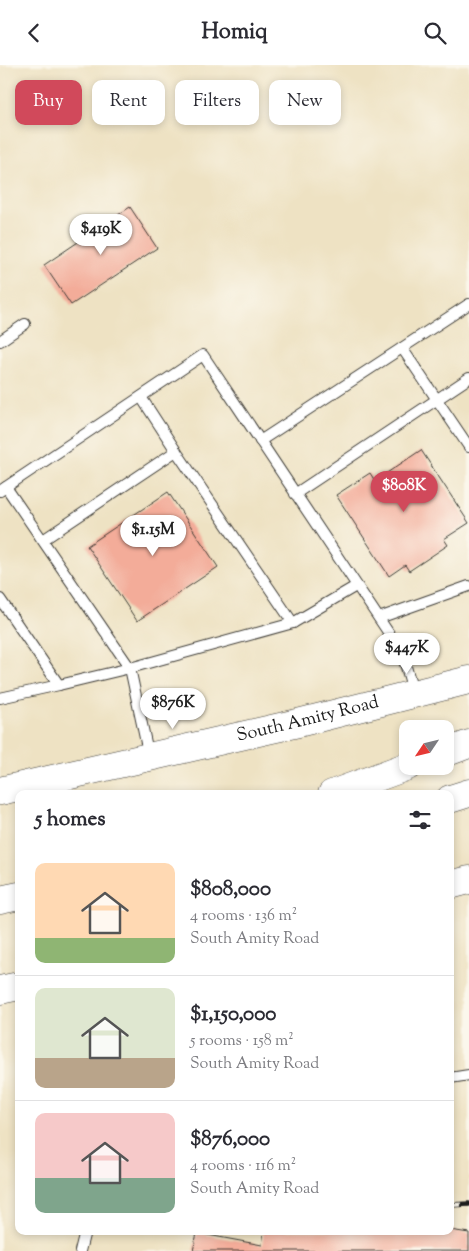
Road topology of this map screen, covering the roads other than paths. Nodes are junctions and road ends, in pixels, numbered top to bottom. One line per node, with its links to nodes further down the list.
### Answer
1 (469, 304): 4 (lane)
2 (25, 324): 3 (lane)
3 (0, 341)
4 (402, 348): 7 (lane); 8 (lane)
5 (469, 378): 7 (lane)
6 (141, 397): 8 (lane); 10 (lane); 11 (lane)
7 (437, 399): 9 (lane); 12 (lane)
8 (260, 441): 12 (lane)
9 (469, 447)
10 (176, 451): 13 (lane); 18 (lane)
11 (3, 489): 13 (lane)
12 (295, 494): 14 (lane)
13 (43, 540): 19 (lane)
14 (356, 586): 17 (lane); 18 (lane)
15 (469, 586): 17 (lane)
16 (0, 599): 21 (lane)
17 (379, 618): 22 (lane)
18 (293, 623): 19 (lane)
19 (130, 668): 21 (lane); 26 (lane)
20 (469, 680): 22 (main road, South Amity Road)
21 (59, 685): 23 (lane)
22 (414, 695): 26 (main road, South Amity Road)
23 (0, 698)
24 (469, 744): 25 (main road)
25 (454, 750)
26 (149, 757): 29 (main road, South Amity Road)
27 (399, 769): 28 (main road)
28 (343, 790)
29 (0, 791)
30 (469, 793): 31 (main road)
31 (454, 798)
32 (469, 880): 33 (main road)
33 (454, 884)
34 (15, 897): 35 (main road)
35 (0, 900)
36 (15, 987): 37 (main road)
37 (0, 990)
38 (469, 1075): 39 (lane)
39 (454, 1077)
40 (83, 1235): 41 (lane)
41 (80, 1251)

